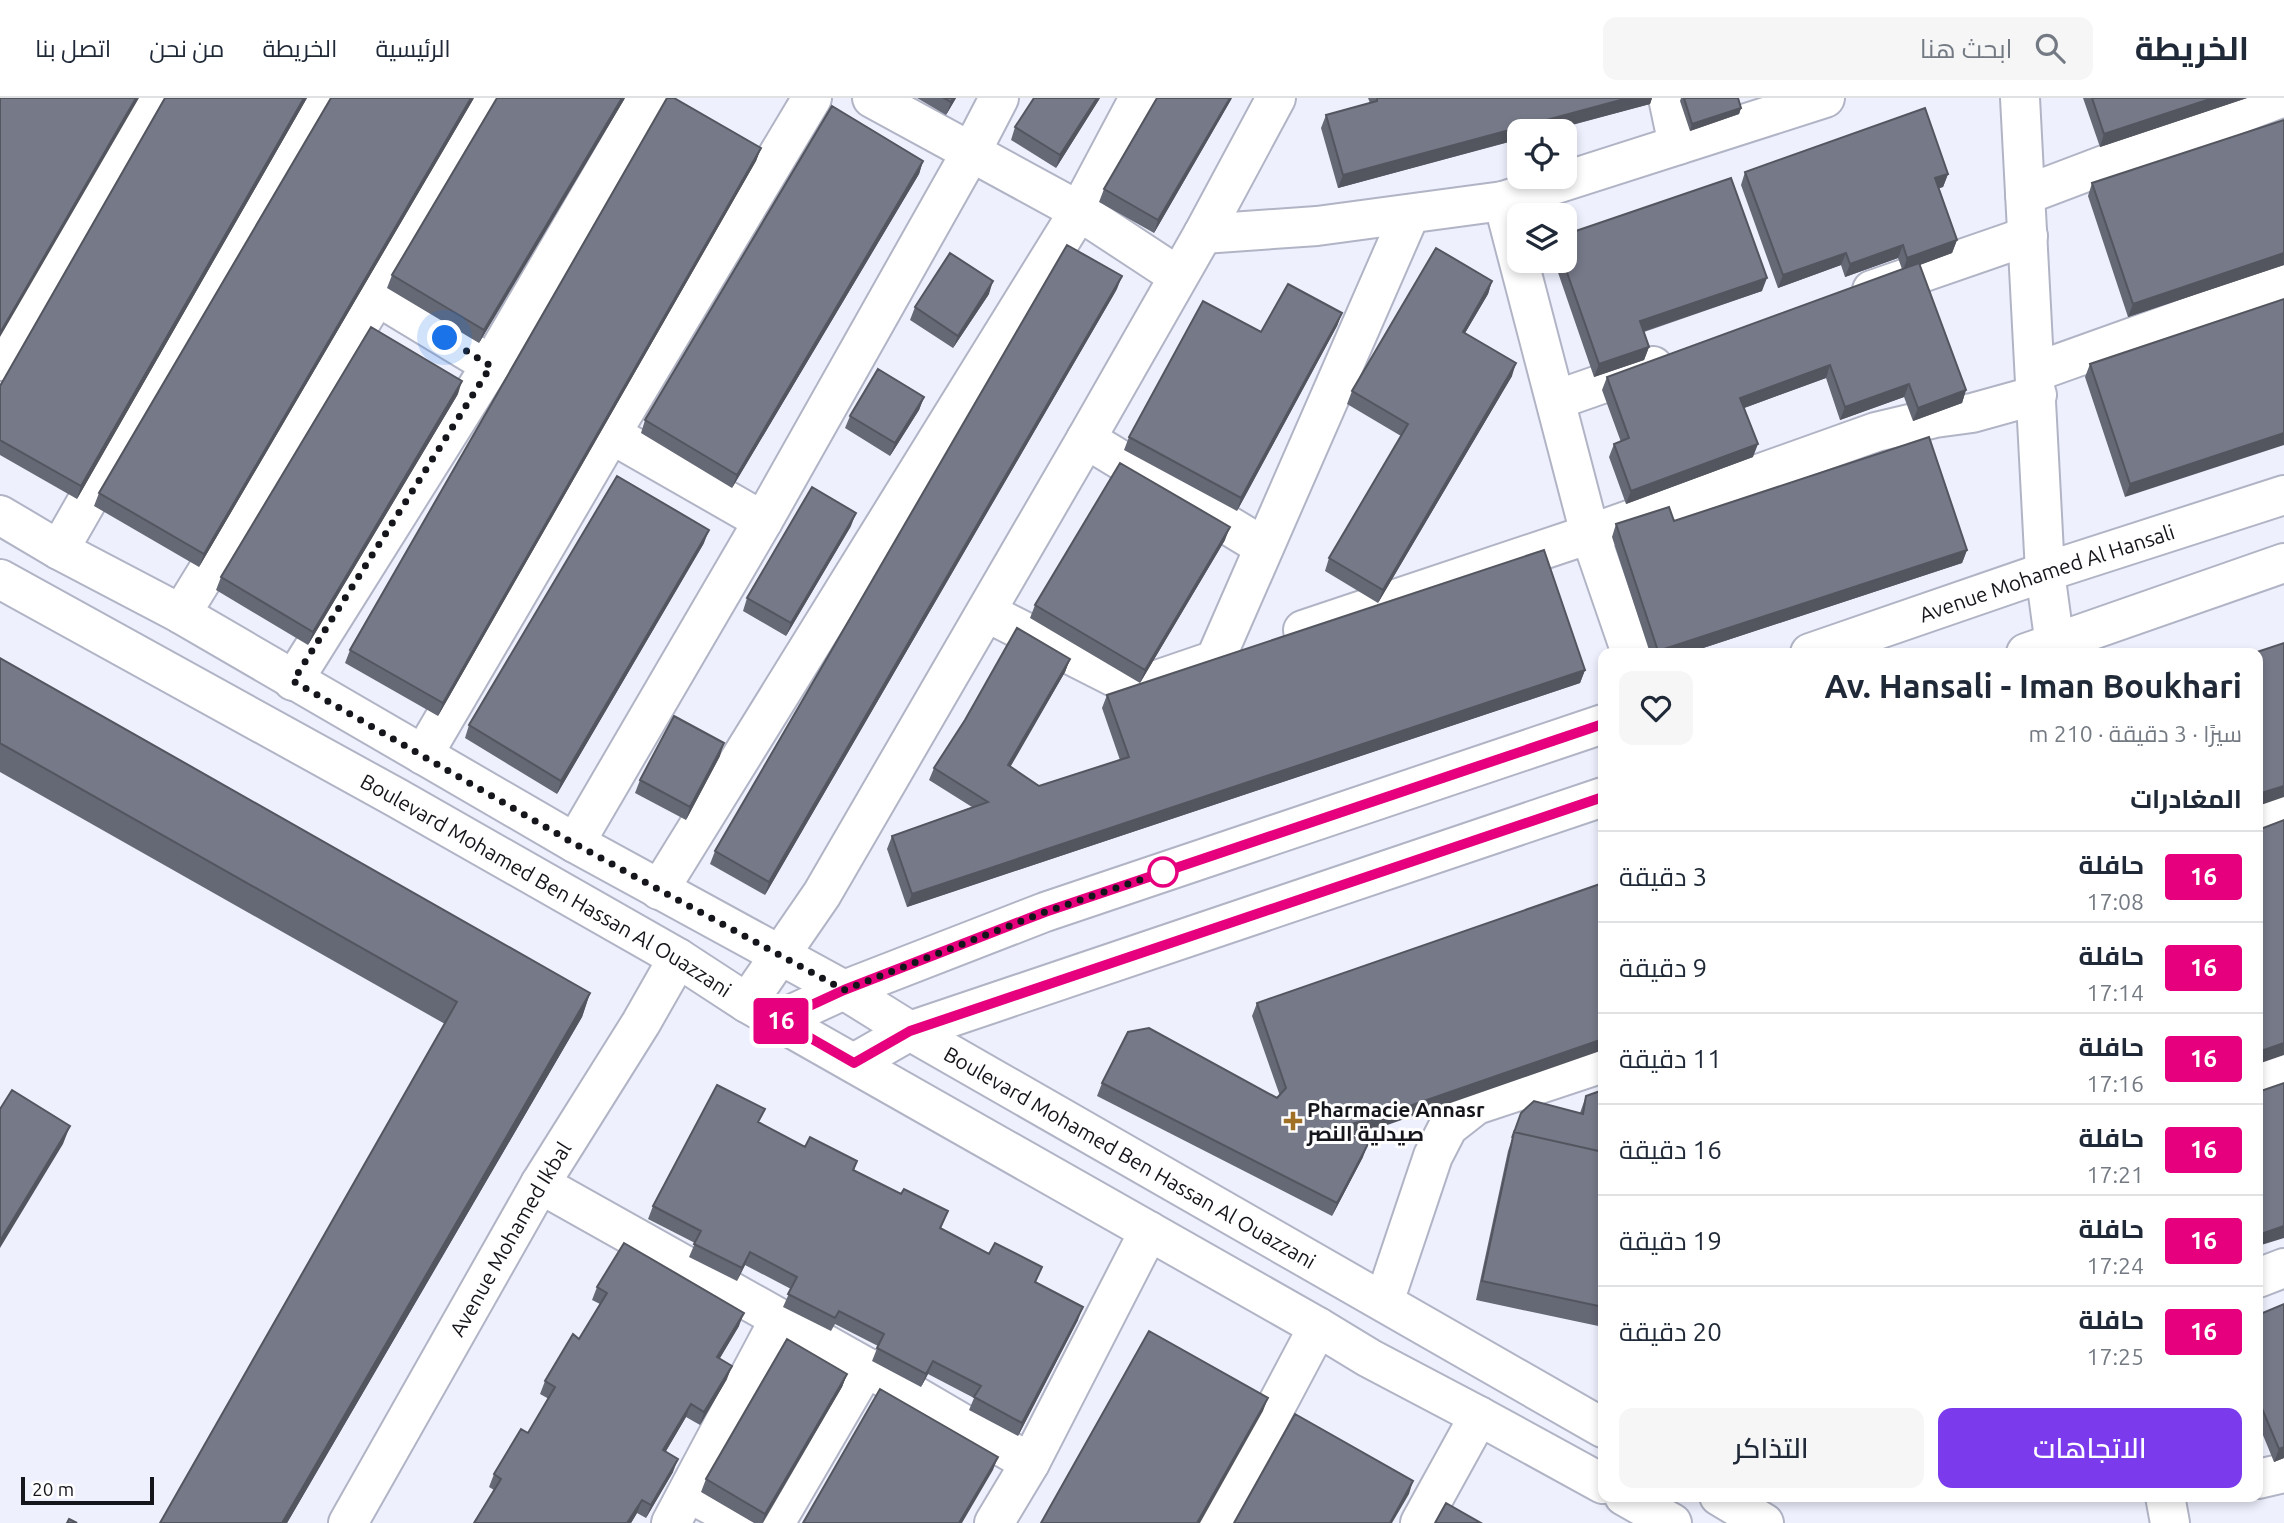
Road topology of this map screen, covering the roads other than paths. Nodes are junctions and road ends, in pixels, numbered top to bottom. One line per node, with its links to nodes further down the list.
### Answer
1 (154, 98): 27 (street)
2 (318, 98): 38 (street)
3 (489, 98): 24 (street)
4 (647, 98): 28 (street)
5 (812, 98): 31 (street)
6 (872, 98): 15 (street)
7 (999, 98): 15 (street)
8 (1139, 98): 18 (street)
9 (1276, 98): 20 (street)
10 (1668, 98): 14 (street)
11 (2020, 98): 16 (street)
12 (2281, 98): 16 (street)
13 (1818, 99): 14 (street)
14 (1678, 145): 17 (street)
15 (971, 152): 18 (street); 35 (street)
16 (2025, 195): 21 (street)
17 (1503, 201): 19 (street); 30 (street)
18 (1079, 211): 22 (street); 56 (street)
19 (1410, 214): 20 (street); 37 (street)
20 (1203, 234): 22 (street)
21 (2028, 236): 25 (street); 29 (street)
22 (1178, 276): 32 (street)
23 (2284, 283): 29 (street)
24 (377, 296): 28 (street); 43 (street)
25 (1844, 300)
26 (1687, 355): 30 (street)
27 (0, 361)
28 (491, 366): 49 (street)
29 (2036, 384): 36 (street); 40 (street)
30 (1556, 400): 36 (street)
31 (611, 434): 35 (street); 51 (street)
32 (1086, 439): 37 (street); 42 (street)
33 (2284, 495): 40 (street, Avenue Mohamed Al Hansali)
34 (0, 515): 38 (street, Boulevard Mohamed Ben Hassan Al Ouazzani)
35 (763, 521): 55 (street)
36 (1590, 534): 44 (street); 48 (street)
37 (1264, 547): 48 (street)
38 (60, 550): 43 (street, Boulevard Mohamed Ben Hassan Al Ouazzani)
39 (2284, 563): 47 (street)
40 (2045, 572): 45 (street, Avenue Mohamed Al Hansali); 46 (street)
41 (0, 579): 58 (street, Boulevard Mohamed Ben Hassan Al Ouazzani)
42 (986, 612): 48 (street); 57 (street)
43 (181, 614): 49 (street, Boulevard Mohamed Ben Hassan Al Ouazzani)
44 (1629, 648)
45 (1825, 648)
46 (2046, 648)
47 (2049, 648)
48 (1215, 660)
49 (293, 681): 51 (street, Boulevard Mohamed Ben Hassan Al Ouazzani)
50 (1598, 726): 59 (street)
51 (423, 755): 55 (street, Boulevard Mohamed Ben Hassan Al Ouazzani)
52 (1598, 799): 61 (street)
53 (2284, 812): 54 (street)
54 (2263, 818)
55 (575, 844): 56 (street, Boulevard Mohamed Ben Hassan Al Ouazzani)
56 (659, 890): 57 (street, Boulevard Mohamed Ben Hassan Al Ouazzani)
57 (781, 955): 59 (street, Boulevard Mohamed Ben Hassan Al Ouazzani); 60 (street)
58 (678, 958): 60 (street, Boulevard Mohamed Ben Hassan Al Ouazzani); 66 (street, Avenue Mohamed Ikbal)
59 (844, 990): 60 (street); 61 (street, Boulevard Mohamed Ben Hassan Al Ouazzani)
60 (763, 1011): 62 (street, Boulevard Mohamed Ben Hassan Al Ouazzani)
61 (910, 1031): 62 (street); 70 (street, Boulevard Mohamed Ben Hassan Al Ouazzani)
62 (854, 1063): 67 (street, Boulevard Mohamed Ben Hassan Al Ouazzani)
63 (1598, 1065): 70 (street)
64 (2284, 1069): 65 (street)
65 (2263, 1076)
66 (540, 1184): 71 (street); 83 (street, Avenue Mohamed Ikbal)
67 (1149, 1231): 72 (street, Boulevard Mohamed Ben Hassan Al Ouazzani); 76 (street)
68 (2284, 1268): 69 (street)
69 (2263, 1276)
70 (1384, 1302): 75 (street, Boulevard Mohamed Ben Hassan Al Ouazzani)
71 (779, 1320): 73 (street); 82 (street)
72 (1318, 1327): 74 (street, Boulevard Mohamed Ben Hassan Al Ouazzani); 87 (street)
73 (866, 1367): 76 (street); 85 (street)
74 (1479, 1416): 79 (street, Boulevard Mohamed Ben Hassan Al Ouazzani); 88 (street)
75 (1598, 1425)
76 (1030, 1463): 86 (street)
77 (2284, 1474): 78 (street)
78 (2263, 1478)
79 (1598, 1481)
80 (1729, 1502): 89 (street)
81 (2168, 1502): 90 (street)
82 (680, 1508): 84 (street)
83 (348, 1523)
84 (745, 1523)
85 (775, 1523)
86 (994, 1523)
87 (1214, 1523)
88 (1420, 1523)
89 (1764, 1523)
90 (2170, 1523)

